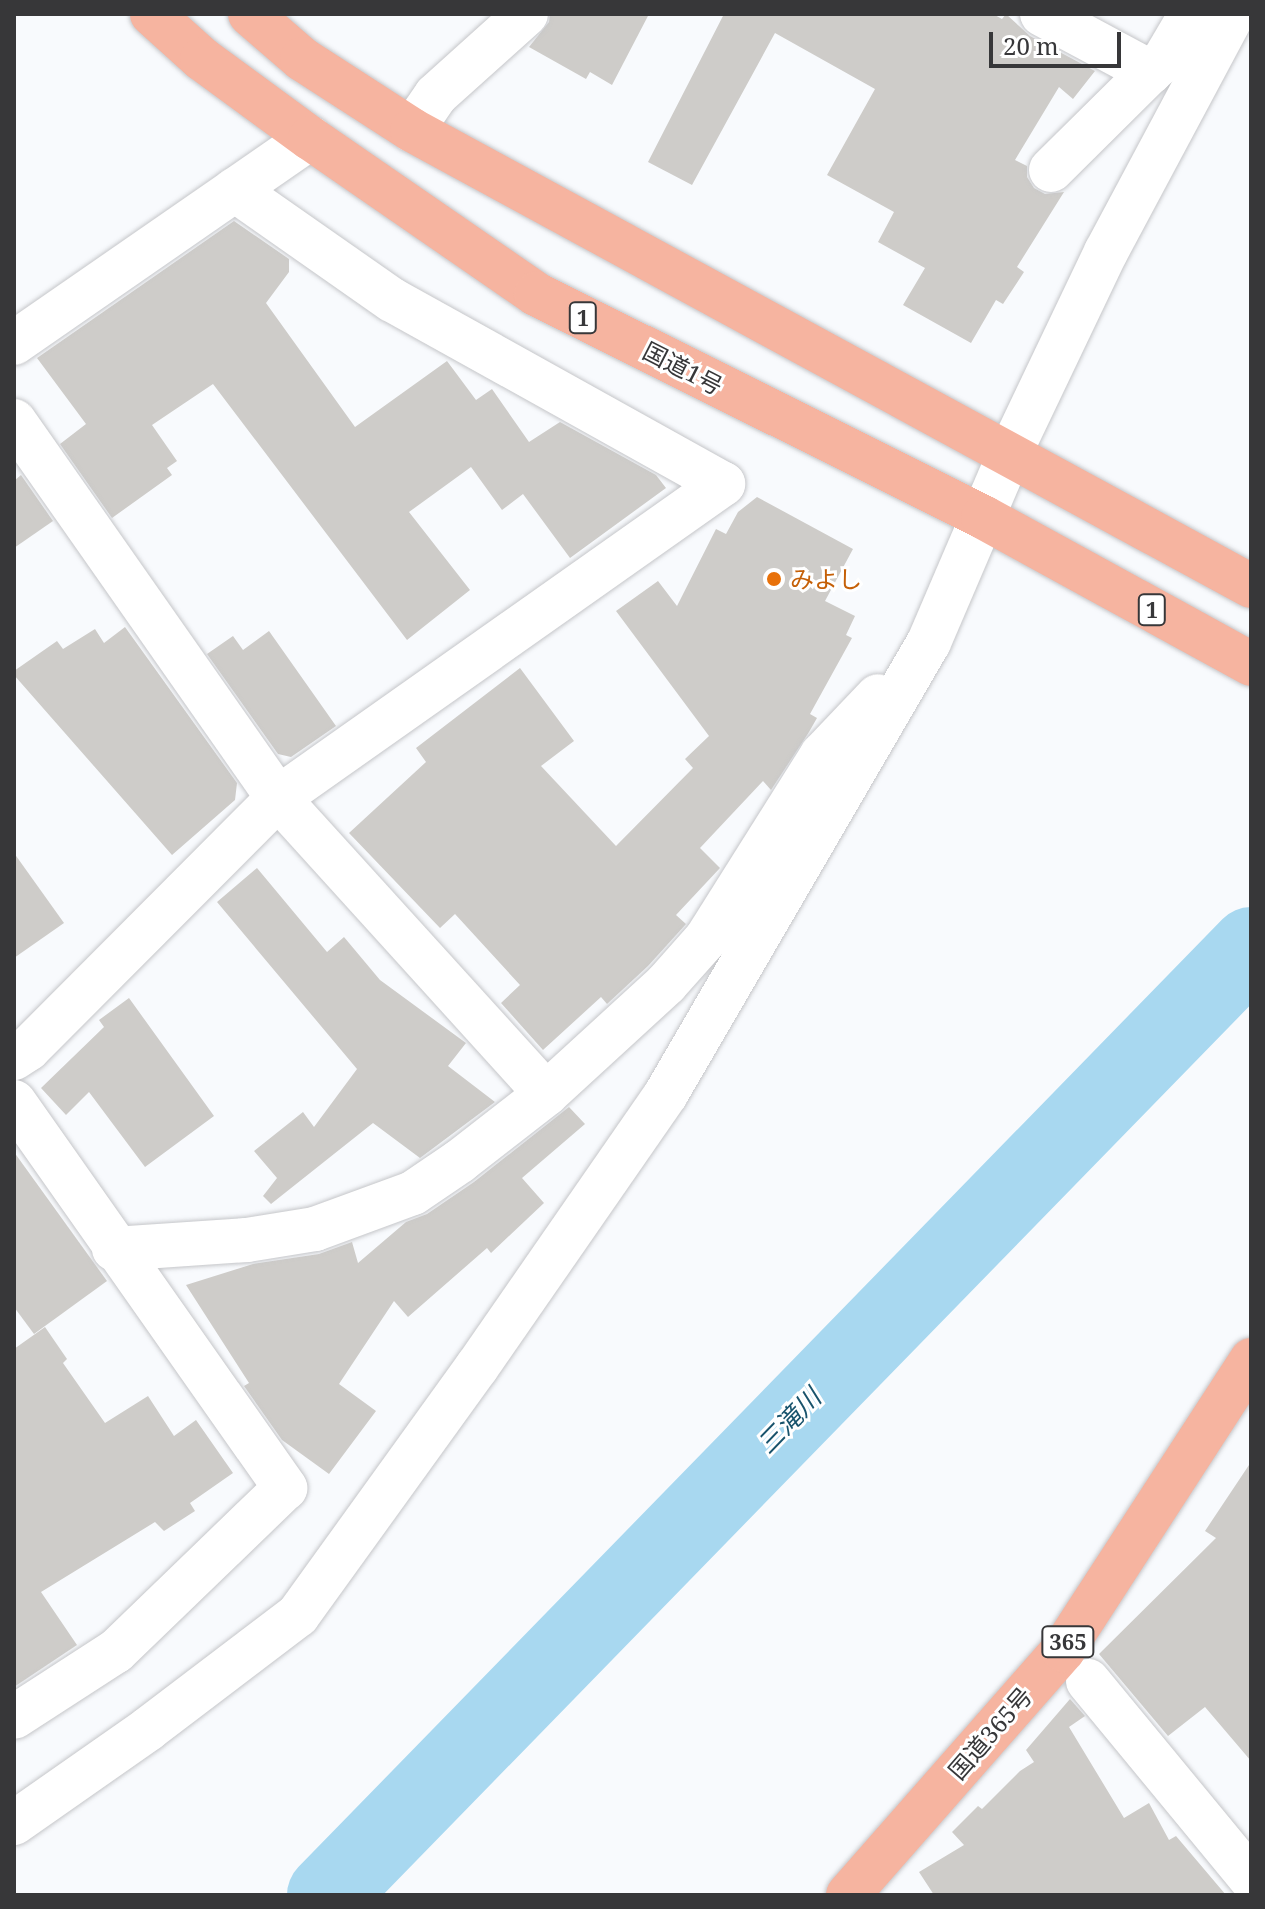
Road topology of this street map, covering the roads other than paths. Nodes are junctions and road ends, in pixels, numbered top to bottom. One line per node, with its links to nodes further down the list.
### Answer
1 (152, 14): 9 (highway, 国道1号 / 1)
2 (250, 14): 8 (highway)
3 (526, 14): 8 (street)
4 (1042, 14): 7 (street)
5 (1191, 14): 7 (street)
6 (1233, 14): 14 (street)
7 (1150, 72): 10 (street)
8 (412, 130): 14 (highway)
9 (310, 138): 11 (street); 15 (highway, 国道1号 / 1)
10 (1051, 170)
11 (235, 190): 12 (street); 19 (street)
12 (14, 343)
13 (14, 421): 19 (street)
14 (1010, 453): 15 (street); 16 (highway)
15 (983, 517): 17 (street); 18 (highway, 国道1号 / 1)
16 (1251, 586)
17 (929, 642): 21 (street); 27 (street)
18 (1251, 664)
19 (278, 798): 20 (street); 21 (street)
20 (14, 1058)
21 (546, 1094): 23 (street)
22 (14, 1102): 23 (street)
23 (114, 1249): 26 (street)
24 (1251, 1360): 29 (highway, 国道365号 / 365)
25 (1088, 1681): 28 (street)
26 (14, 1717)
27 (14, 1823)
28 (1251, 1879)
29 (848, 1895)

